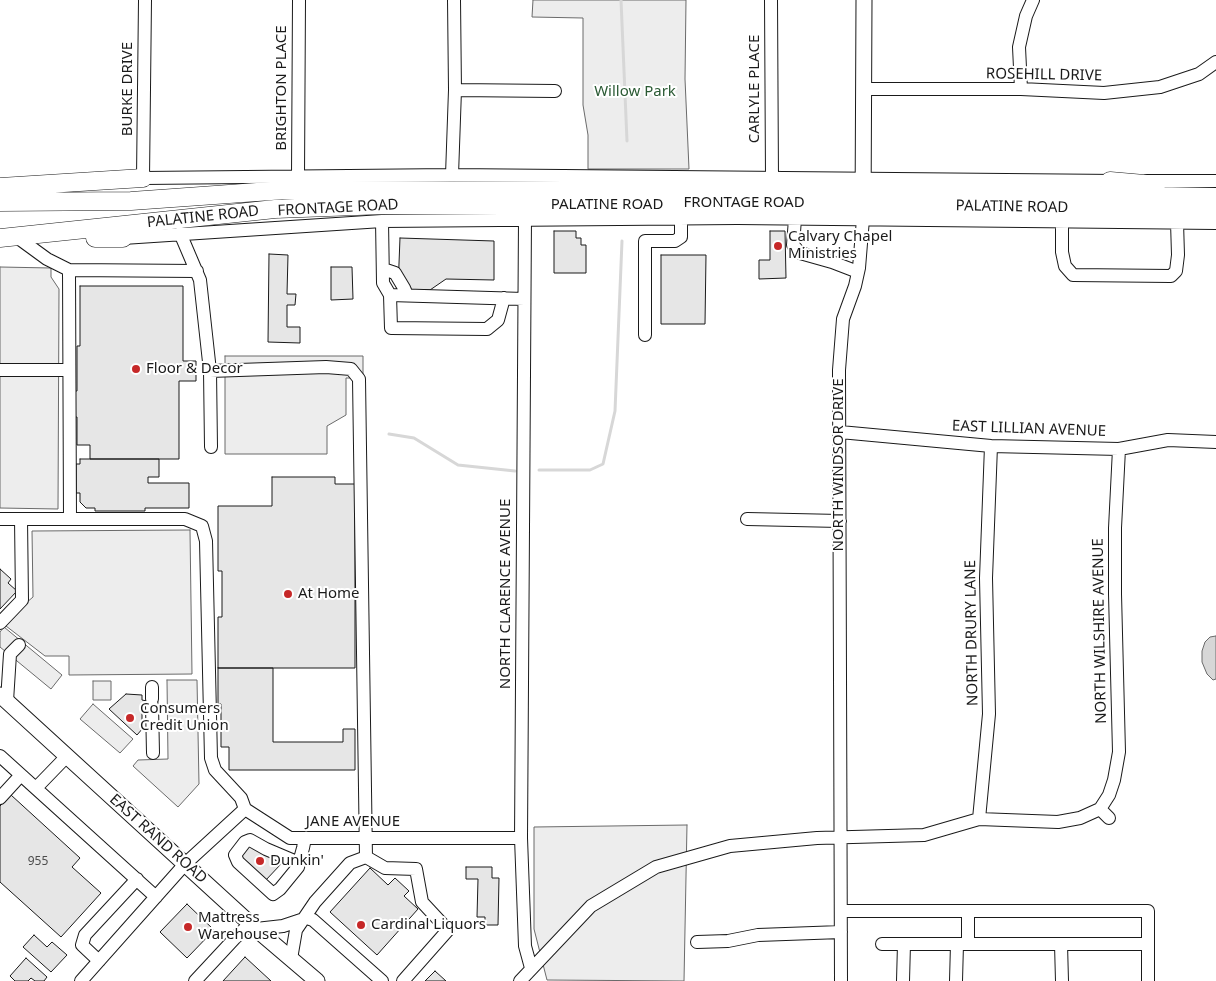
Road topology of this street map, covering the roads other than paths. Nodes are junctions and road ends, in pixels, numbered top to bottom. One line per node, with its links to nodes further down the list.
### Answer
1 (145, 0): 14 (street, BURKE DRIVE)
2 (299, 0): 13 (street, BRIGHTON PLACE)
3 (454, 0): 8 (street)
4 (771, 0): 15 (street, CARLYLE PLACE)
5 (864, 0): 10 (main road, NORTH WINDSOR DRIVE)
6 (1033, 0): 11 (street)
7 (1216, 62): 11 (street, ROSEHILL DRIVE)
8 (455, 90): 9 (street); 12 (street)
9 (555, 90)
10 (864, 90): 11 (street, ROSEHILL DRIVE); 21 (main road, NORTH WINDSOR DRIVE)
11 (1021, 90)
12 (452, 175): 13 (street, FRONTAGE ROAD); 15 (street, FRONTAGE ROAD)
13 (298, 176): 14 (street, FRONTAGE ROAD)
14 (143, 178): 18 (highway)
15 (772, 178): 21 (street, FRONTAGE ROAD)
16 (1110, 181): 17 (street, FRONTAGE ROAD); 19 (highway); 21 (street, FRONTAGE ROAD)
17 (1216, 181)
18 (0, 186)
19 (1216, 190)
20 (1216, 197): 21 (highway, PALATINE ROAD)
21 (863, 199): 22 (highway, PALATINE ROAD); 23 (highway, PALATINE ROAD); 26 (street, FRONTAGE ROAD); 28 (street, FRONTAGE ROAD); 33 (highway, PALATINE ROAD); 38 (street, NORTH WINDSOR DRIVE)
22 (0, 202)
23 (1216, 209)
24 (525, 219): 25 (street, FRONTAGE ROAD); 27 (street, FRONTAGE ROAD); 42 (street, NORTH CLARENCE AVENUE)
25 (681, 219): 26 (street, FRONTAGE ROAD); 43 (street)
26 (795, 219): 38 (street)
27 (382, 221): 31 (street, FRONTAGE ROAD); 35 (street)
28 (1062, 221): 29 (street, FRONTAGE ROAD); 29 (street)
29 (1177, 222): 30 (street, FRONTAGE ROAD)
30 (1216, 223)
31 (180, 233): 32 (street, FRONTAGE ROAD); 37 (street)
32 (123, 238): 34 (highway)
33 (0, 239): 34 (highway)
34 (21, 240): 36 (street)
35 (383, 269): 39 (street); 40 (street)
36 (69, 270): 37 (street); 45 (street)
37 (197, 271): 46 (street)
38 (858, 272): 47 (street, NORTH WINDSOR DRIVE)
39 (390, 295): 40 (street); 41 (street)
40 (407, 295): 41 (street)
41 (504, 298): 42 (street)
42 (524, 299): 73 (street, NORTH CLARENCE AVENUE)
43 (645, 334)
44 (0, 370): 45 (street)
45 (69, 370): 54 (street)
46 (210, 371): 50 (street); 72 (street)
47 (840, 432): 49 (street, EAST LILLIAN AVENUE); 56 (street, NORTH WINDSOR DRIVE)
48 (1216, 442): 51 (street, EAST LILLIAN AVENUE)
49 (991, 446): 51 (street, EAST LILLIAN AVENUE); 69 (street, NORTH DRURY LANE)
50 (211, 447)
51 (1118, 449): 69 (street, NORTH WILSHIRE AVENUE)
52 (0, 519): 53 (street)
53 (21, 519): 54 (street); 57 (street)
54 (70, 519): 68 (street)
55 (747, 520): 56 (street)
56 (840, 521): 70 (street, NORTH WINDSOR DRIVE)
57 (0, 624)
58 (19, 644): 59 (street)
59 (5, 655): 61 (street)
60 (152, 697): 62 (street)
61 (3, 698): 64 (main road, EAST RAND ROAD)
62 (153, 753)
63 (0, 756): 65 (street)
64 (67, 756): 66 (street); 76 (main road, EAST RAND ROAD)
65 (21, 775): 66 (street); 67 (street)
66 (36, 788): 77 (street)
67 (0, 798)
68 (245, 808): 71 (street, JANE AVENUE); 76 (street)
69 (979, 819): 70 (street)
70 (840, 837): 79 (street, NORTH WINDSOR DRIVE); 92 (street)
71 (305, 838): 72 (street, JANE AVENUE); 75 (street)
72 (366, 838): 73 (street, JANE AVENUE); 74 (street)
73 (521, 838): 92 (street, NORTH CLARENCE AVENUE)
74 (366, 857): 81 (street); 97 (street)
75 (299, 863): 75 (street)
76 (185, 864): 78 (street); 82 (main road, EAST RAND ROAD)
77 (137, 880): 78 (street); 91 (street)
78 (156, 897): 91 (street)
79 (841, 912): 80 (street); 83 (street, NORTH WINDSOR DRIVE)
80 (968, 912): 87 (street); 89 (street)
81 (303, 918): 82 (street); 90 (street); 96 (street)
82 (254, 926): 90 (main road, EAST RAND ROAD); 94 (street)
83 (841, 932): 84 (street); 99 (street, NORTH WINDSOR DRIVE)
84 (697, 942)
85 (882, 944): 86 (street)
86 (904, 944): 87 (street); 100 (street)
87 (963, 944): 88 (street); 101 (street)
88 (1062, 944): 89 (street); 102 (street)
89 (1148, 944): 103 (street)
90 (291, 959): 95 (main road, EAST RAND ROAD)
91 (99, 961): 93 (street)
92 (531, 968): 98 (street)
93 (82, 981)
94 (195, 981)
95 (317, 981)
96 (382, 981)
97 (403, 981)
98 (520, 981)
99 (841, 981)
100 (903, 981)
101 (956, 981)
102 (1062, 981)
103 (1148, 981)

